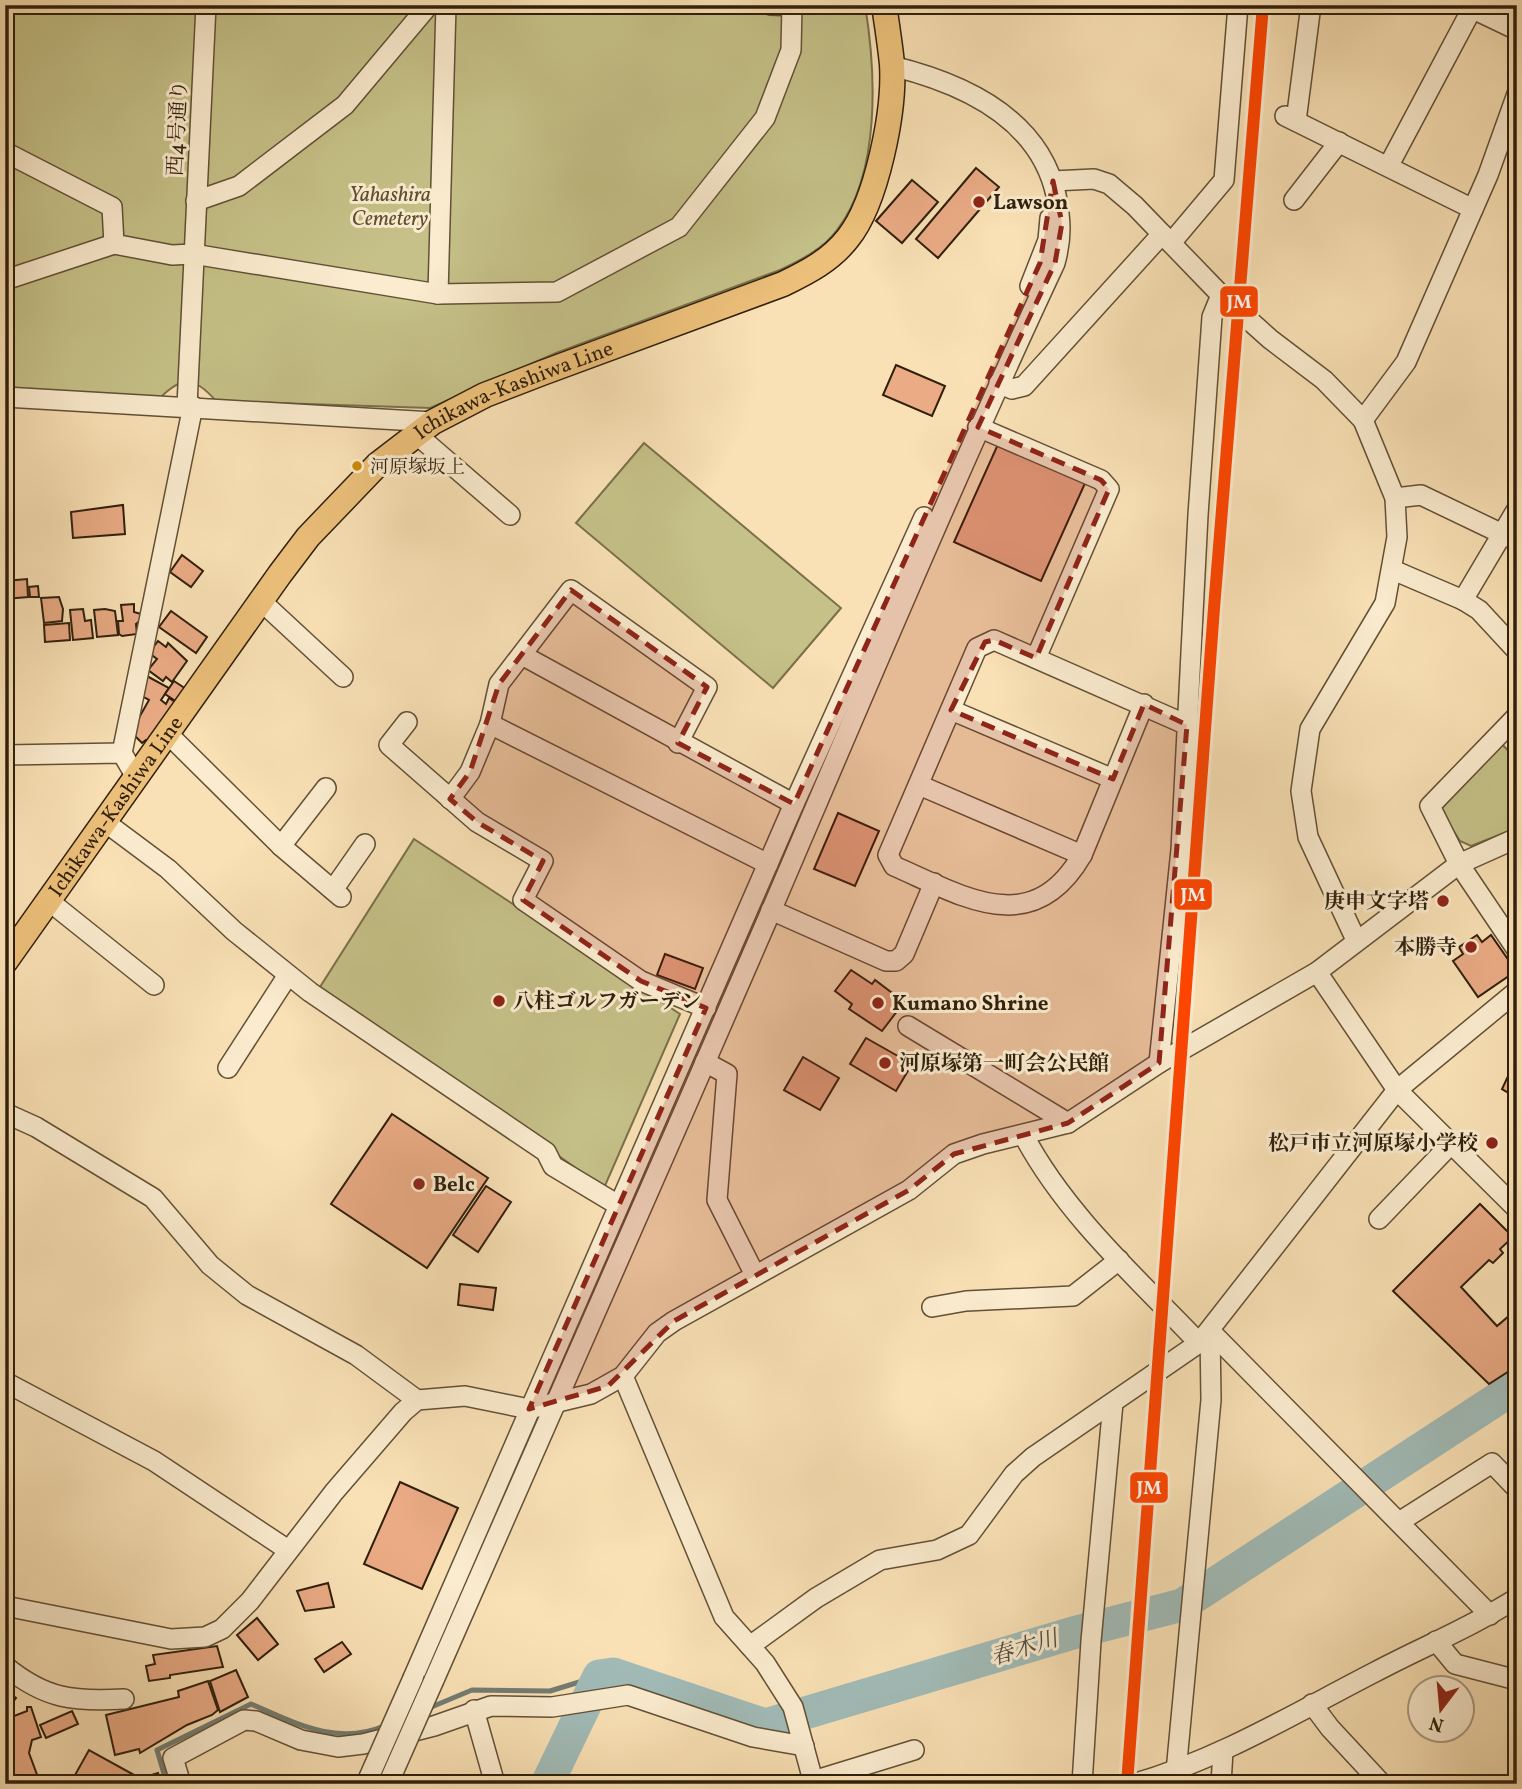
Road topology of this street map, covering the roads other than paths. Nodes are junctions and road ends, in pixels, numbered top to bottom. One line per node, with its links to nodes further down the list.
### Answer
1 (206, 5): 18 (street, 西4号通り)
2 (429, 5): 18 (street)
3 (446, 5): 24 (street)
4 (771, 5): 8 (street)
5 (884, 5): 11 (main road, Ichikawa-Kashiwa Line)
6 (1238, 5): 20 (street)
7 (1311, 5): 13 (street)
8 (792, 6): 24 (street)
9 (1472, 7): 10 (street); 15 (street)
10 (1517, 30)
11 (892, 66): 16 (street); 31 (main road, Ichikawa-Kashiwa Line)
12 (1517, 94): 19 (street)
13 (1339, 142): 15 (street); 17 (street)
14 (5, 152): 21 (street)
15 (1389, 165): 19 (street)
16 (1053, 181): 20 (street); 26 (street); 58 (street)
17 (1294, 200)
18 (196, 201): 22 (street, 西4号通り)
19 (1473, 209): 29 (street)
20 (1166, 238): 25 (street); 26 (street)
21 (114, 244): 22 (street); 23 (street)
22 (193, 254): 24 (street); 28 (street, 西4号通り)
23 (5, 280)
24 (438, 294)
25 (1221, 295): 29 (street); 47 (street)
26 (999, 383): 30 (street)
27 (5, 397): 28 (street)
28 (190, 406): 31 (street); 51 (street, 西4号通り)
29 (1363, 421): 32 (street)
30 (978, 427): 41 (street); 68 (street)
31 (424, 428): 34 (street); 38 (main road, Ichikawa-Kashiwa Line)
32 (1395, 498): 35 (street); 36 (street)
33 (1517, 509): 35 (street)
34 (510, 515)
35 (1509, 538): 37 (street)
36 (1393, 570): 37 (street); 69 (street)
37 (1463, 600): 39 (street)
38 (261, 601): 42 (street); 49 (main road, Ichikawa-Kashiwa Line)
39 (1517, 651)
40 (522, 655): 46 (street); 50 (street); 50 (street)
41 (1036, 658): 43 (street); 44 (street)
42 (343, 677)
43 (1144, 704): 47 (street); 54 (street)
44 (951, 710): 54 (street); 55 (street)
45 (407, 722): 57 (street)
46 (490, 724): 57 (street); 64 (street)
47 (1187, 725): 79 (street)
48 (1513, 727): 65 (street)
49 (167, 733): 53 (main road, Ichikawa-Kashiwa Line); 62 (street)
50 (678, 743): 58 (street)
51 (122, 753): 52 (street); 53 (street)
52 (5, 755)
53 (136, 777): 59 (main road, Ichikawa-Kashiwa Line)
54 (1113, 779): 63 (street)
55 (919, 785): 63 (street); 66 (street)
56 (326, 788): 62 (street)
57 (450, 799): 76 (street)
58 (794, 804): 64 (street)
59 (106, 822): 67 (main road, Ichikawa-Kashiwa Line); 73 (street)
60 (1517, 838): 65 (street)
61 (365, 844): 62 (street)
62 (281, 846)
63 (1082, 855): 66 (street)
64 (768, 864): 76 (street)
65 (1460, 864): 69 (street); 70 (street)
66 (934, 883): 68 (street)
67 (49, 901): 71 (main road, Ichikawa-Kashiwa Line); 74 (street)
68 (771, 910): 78 (street)
69 (1356, 940): 72 (street)
70 (1517, 950)
71 (5, 962)
72 (1317, 972): 79 (street); 81 (street)
73 (288, 975): 80 (street); 86 (street)
74 (153, 985)
75 (1517, 990): 81 (street)
76 (705, 1008): 86 (street)
77 (908, 1026): 83 (street)
78 (705, 1062): 90 (street); 96 (street)
79 (1159, 1063): 83 (street)
80 (228, 1068)
81 (1397, 1090): 85 (street); 92 (street)
82 (5, 1113): 95 (street)
83 (1068, 1123): 84 (street)
84 (1024, 1136): 89 (street); 90 (street)
85 (1451, 1144): 87 (street); 88 (street)
86 (618, 1205): 98 (street)
87 (1517, 1209)
88 (1379, 1219)
89 (1119, 1260): 91 (street); 92 (street)
90 (755, 1276): 93 (street)
91 (932, 1307)
92 (1205, 1337): 97 (street); 100 (street); 115 (street)
93 (623, 1376): 96 (street); 106 (street)
94 (5, 1382): 101 (street)
95 (417, 1400): 98 (street); 101 (street)
96 (557, 1403): 98 (street); 119 (street, bridge)
97 (1113, 1403): 106 (street); 121 (street)
98 (529, 1409): 118 (street, bridge)
99 (1517, 1489): 100 (street)
100 (1399, 1522): 104 (street)
101 (288, 1549): 103 (street)
102 (1517, 1598): 104 (street)
103 (5, 1606)
104 (1490, 1615): 105 (street)
105 (1436, 1641): 108 (street); 110 (street)
106 (750, 1646): 112 (street)
107 (5, 1666): 109 (street)
108 (1517, 1680)
109 (124, 1699)
110 (1312, 1704): 114 (street); 124 (street)
111 (474, 1710): 112 (street); 117 (street); 120 (street)
112 (804, 1746): 116 (street)
113 (914, 1750): 116 (street)
114 (1223, 1751): 115 (street); 123 (street)
115 (1176, 1772): 122 (street)
116 (813, 1782)
117 (181, 1784)
118 (366, 1784)
119 (388, 1784)
120 (495, 1784)
121 (1082, 1784)
122 (1133, 1784)
123 (1221, 1784)
124 (1382, 1784)

